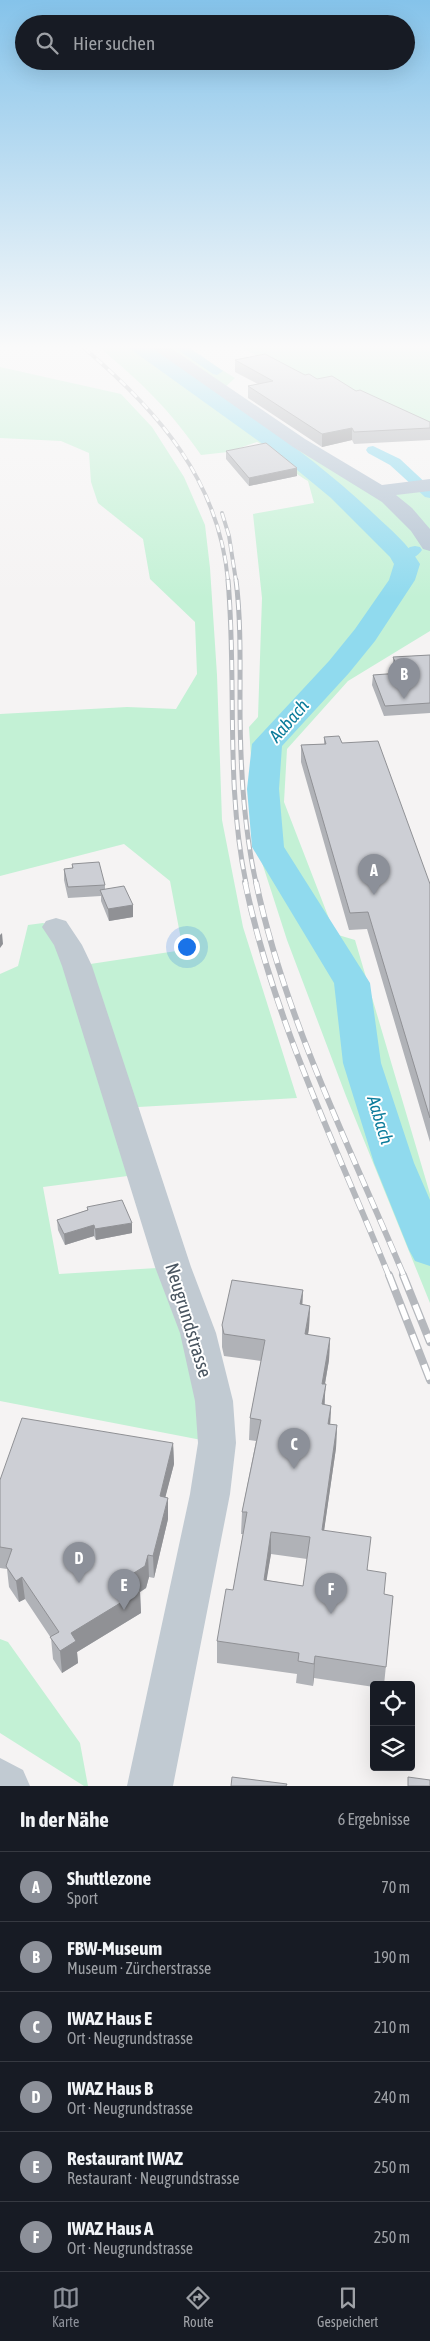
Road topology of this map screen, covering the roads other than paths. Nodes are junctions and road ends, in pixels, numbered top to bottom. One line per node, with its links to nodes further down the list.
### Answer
1 (282, 431): 3 (main road)
2 (424, 485): 3 (main road)
3 (378, 492): 4 (main road)
4 (430, 545)
5 (56, 927): 8 (street, Neugrundstrasse)
6 (0, 1781): 7 (street)
7 (7, 1786)
8 (150, 1786)

